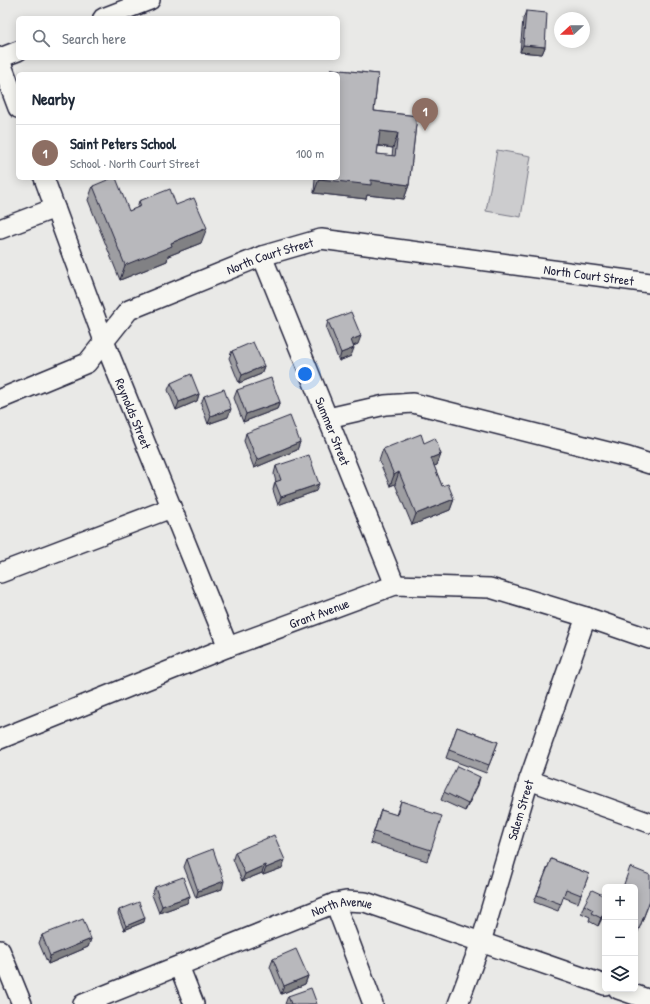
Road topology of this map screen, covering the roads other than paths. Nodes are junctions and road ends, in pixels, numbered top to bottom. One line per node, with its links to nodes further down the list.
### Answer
1 (150, 0): 2 (street)
2 (108, 16)
3 (16, 52): 4 (street)
4 (0, 59): 5 (street)
5 (16, 103)
6 (45, 180): 7 (street, Reynolds Street)
7 (55, 208): 8 (street); 11 (street, Reynolds Street)
8 (0, 229)
9 (262, 256): 10 (street, North Court Street); 11 (street, North Court Street); 13 (street, Summer Street)
10 (650, 282)
11 (104, 342): 12 (street, North Court Street); 15 (street, Reynolds Street)
12 (0, 399)
13 (328, 418): 14 (street); 17 (street, Summer Street)
14 (650, 464)
15 (171, 508): 16 (street); 20 (street, Reynolds Street)
16 (0, 573)
17 (395, 585): 18 (street, Grant Avenue); 20 (street, Grant Avenue)
18 (586, 617): 19 (street, Grant Avenue); 22 (street, Salem Street)
19 (650, 638)
20 (228, 647): 21 (street, Grant Avenue)
21 (0, 739)
22 (529, 780): 23 (street); 25 (street, Salem Street)
23 (650, 823)
24 (335, 903): 25 (street, North Avenue); 27 (street, North Avenue); 34 (street)
25 (481, 942): 28 (street, North Avenue); 35 (street, Salem Street)
26 (0, 950): 31 (street)
27 (179, 966): 32 (street, North Avenue); 33 (street)
28 (602, 983)
29 (627, 992): 30 (street)
30 (650, 1000)
31 (22, 1004)
32 (83, 1004)
33 (194, 1004)
34 (373, 1004)
35 (458, 1004)

